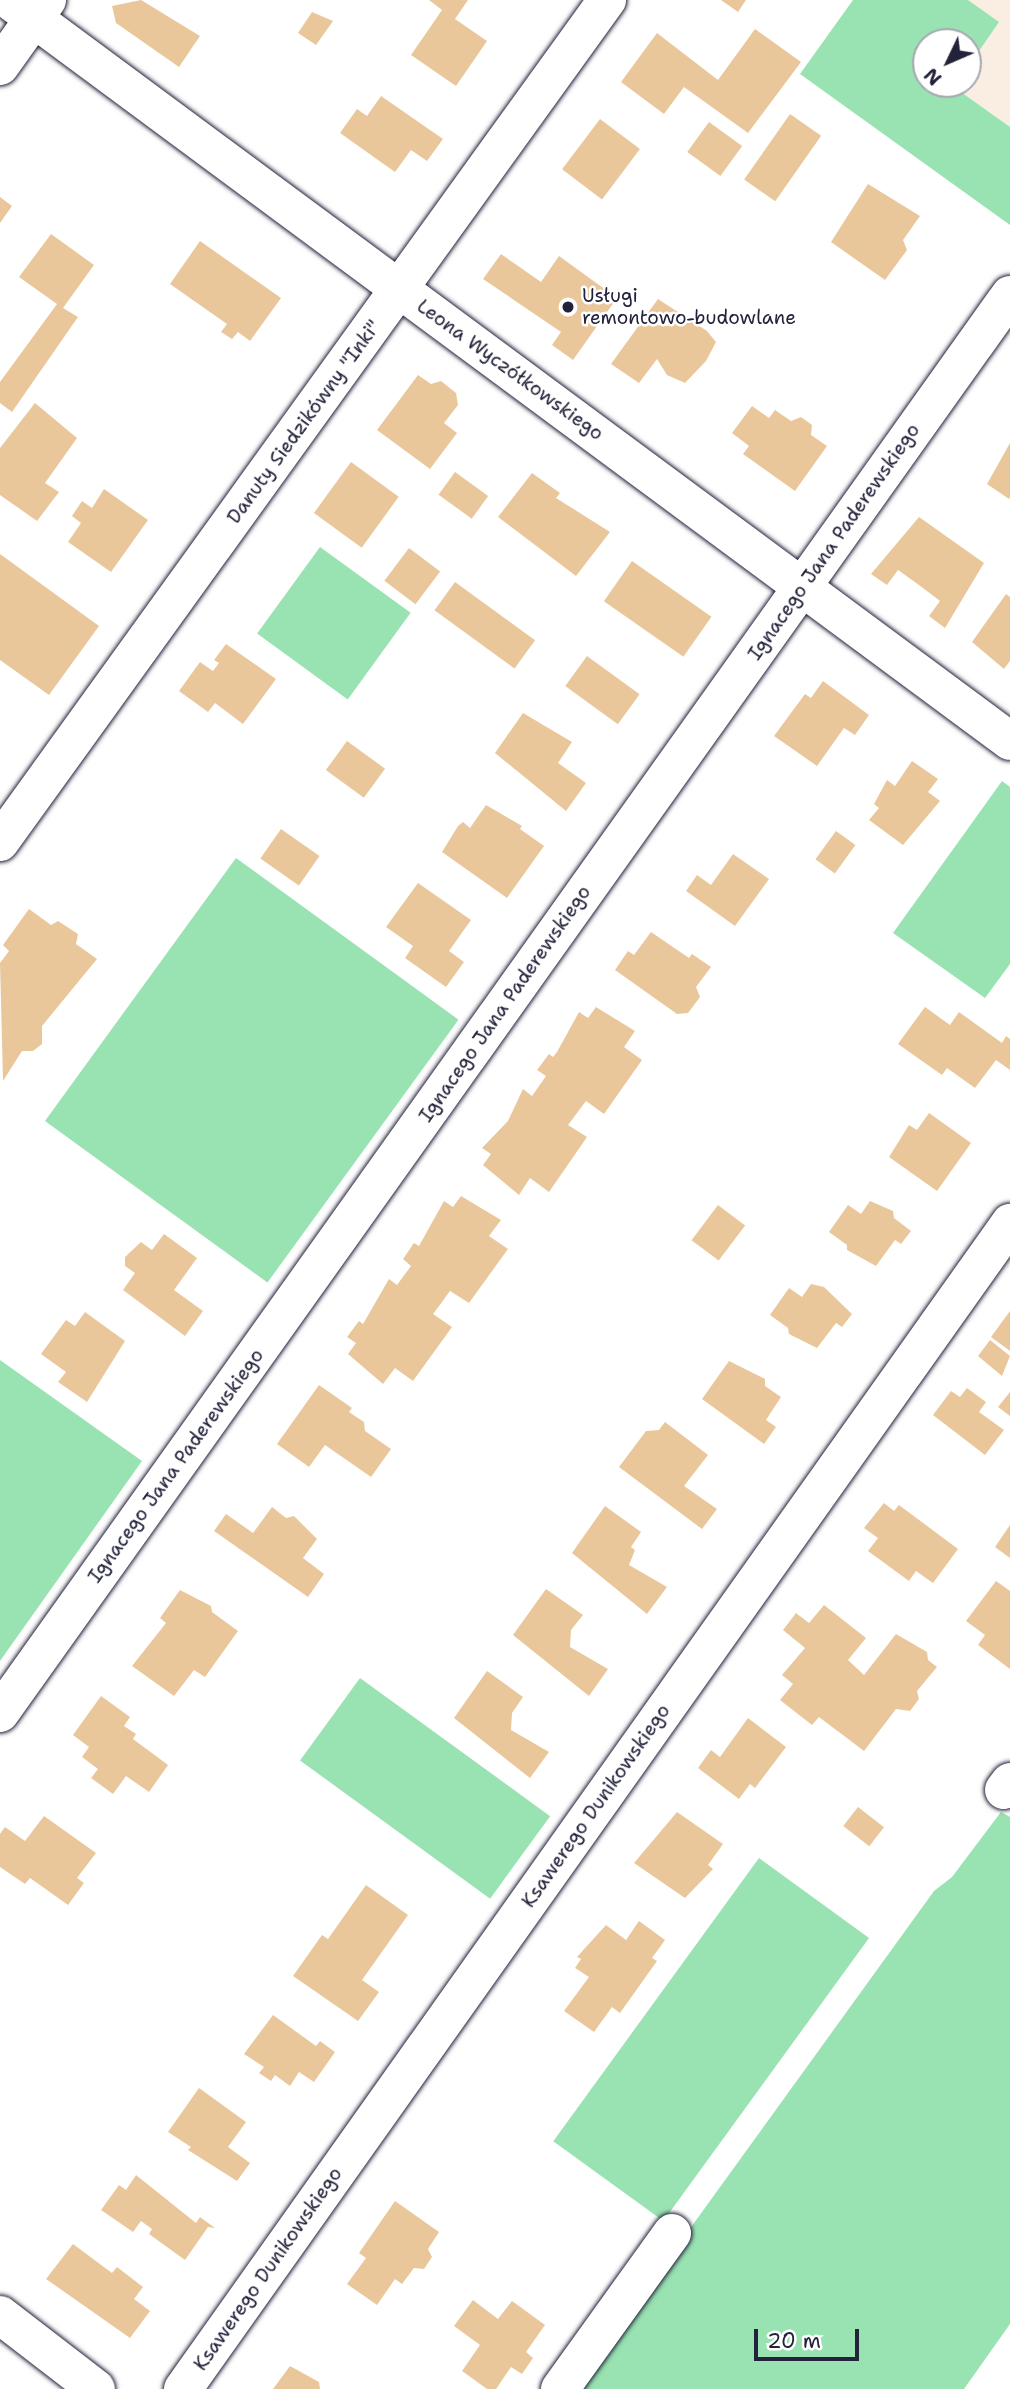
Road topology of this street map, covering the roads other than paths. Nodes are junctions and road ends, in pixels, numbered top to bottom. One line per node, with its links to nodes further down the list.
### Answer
1 (607, 0): 4 (street, Danuty Siedzikówny "Inki")
2 (30, 6): 3 (street); 4 (street, Leona Wyczółkowskiego)
3 (0, 66)
4 (400, 289): 6 (street, Leona Wyczółkowskiego); 8 (street, Danuty Siedzikówny "Inki")
5 (1010, 295): 6 (street, Ignacego Jana Paderewskiego)
6 (804, 586): 7 (street, Leona Wyczółkowskiego); 10 (street, Ignacego Jana Paderewskiego)
7 (1010, 741)
8 (0, 842)
9 (1010, 1223): 14 (street, Ksawerego Dunikowskiego)
10 (0, 1713)
11 (672, 2233): 15 (street)
12 (0, 2315): 13 (street)
13 (96, 2389)
14 (183, 2389)
15 (560, 2389)

